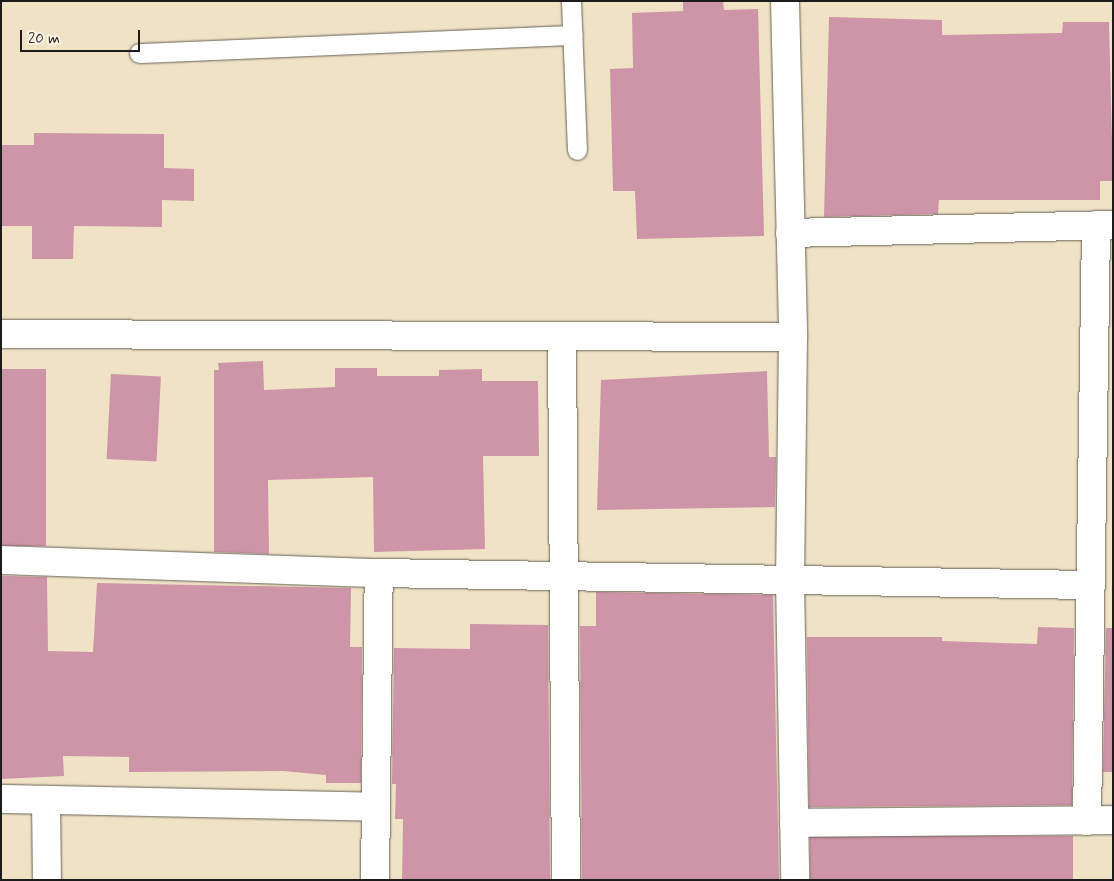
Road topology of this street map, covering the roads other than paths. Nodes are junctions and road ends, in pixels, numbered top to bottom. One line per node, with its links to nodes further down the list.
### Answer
1 (571, 1): 3 (lane)
2 (785, 1): 7 (street)
3 (573, 35): 4 (lane); 5 (lane)
4 (139, 53)
5 (577, 150)
6 (1104, 225): 7 (street); 15 (street)
7 (790, 233): 9 (street)
8 (1, 334): 10 (street)
9 (793, 337): 10 (street); 14 (street)
10 (562, 338): 13 (street)
11 (1, 560): 12 (street)
12 (379, 573): 13 (street); 18 (street)
13 (565, 575): 14 (street); 23 (street)
14 (790, 580): 15 (street); 20 (street)
15 (1091, 585): 19 (street)
16 (1, 799): 17 (street)
17 (46, 801): 18 (street); 21 (street)
18 (374, 807): 22 (street)
19 (1100, 821): 20 (street)
20 (794, 823): 24 (street)
21 (47, 880)
22 (375, 880)
23 (566, 880)
24 (795, 880)

